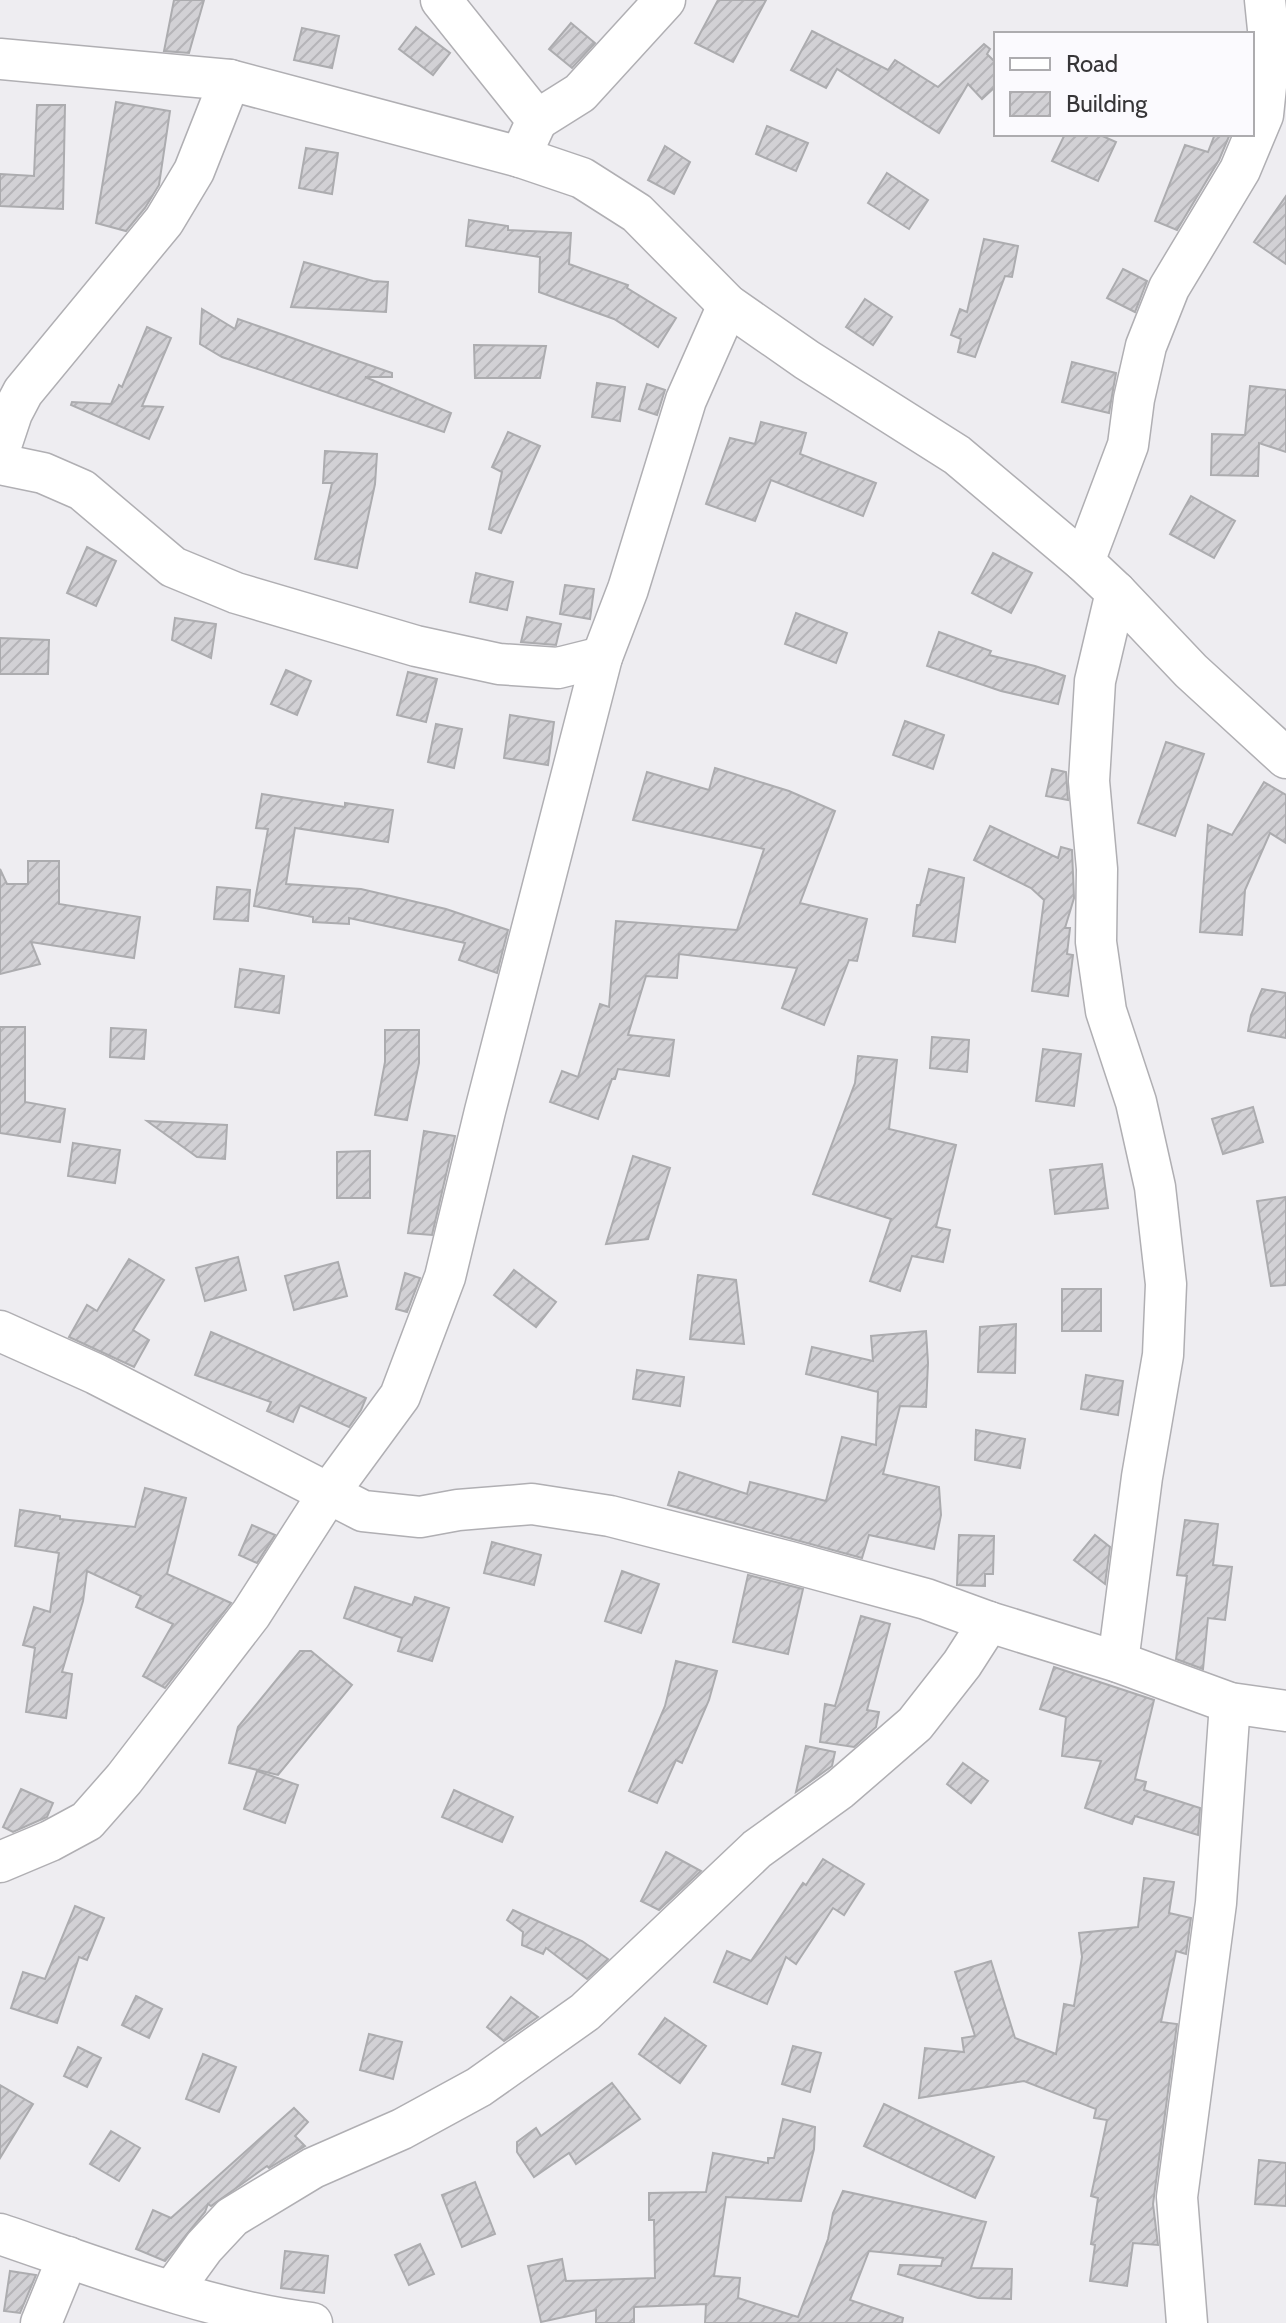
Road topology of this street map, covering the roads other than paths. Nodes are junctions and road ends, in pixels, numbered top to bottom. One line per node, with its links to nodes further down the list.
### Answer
1 (441, 0): 7 (street)
2 (665, 0): 7 (street)
3 (1265, 0): 6 (street)
4 (0, 59): 5 (street)
5 (230, 80): 8 (street); 10 (street)
6 (1274, 119): 12 (street)
7 (537, 120): 8 (street)
8 (520, 157): 9 (street)
9 (728, 305): 12 (street); 14 (street)
10 (0, 449)
11 (0, 464): 14 (street)
12 (1084, 562): 13 (street)
13 (1116, 592): 15 (street); 19 (street)
14 (602, 657): 17 (street)
15 (1282, 745)
16 (0, 1331): 17 (street)
17 (328, 1494): 18 (street); 22 (street)
18 (989, 1622): 19 (street); 25 (street)
19 (1118, 1662): 20 (street)
20 (1230, 1703): 21 (street); 28 (street)
21 (1286, 1711)
22 (0, 1862)
23 (0, 2234): 24 (street)
24 (68, 2257): 25 (street); 26 (street)
25 (172, 2291): 27 (street)
26 (41, 2323)
27 (312, 2323)
28 (1187, 2323)

